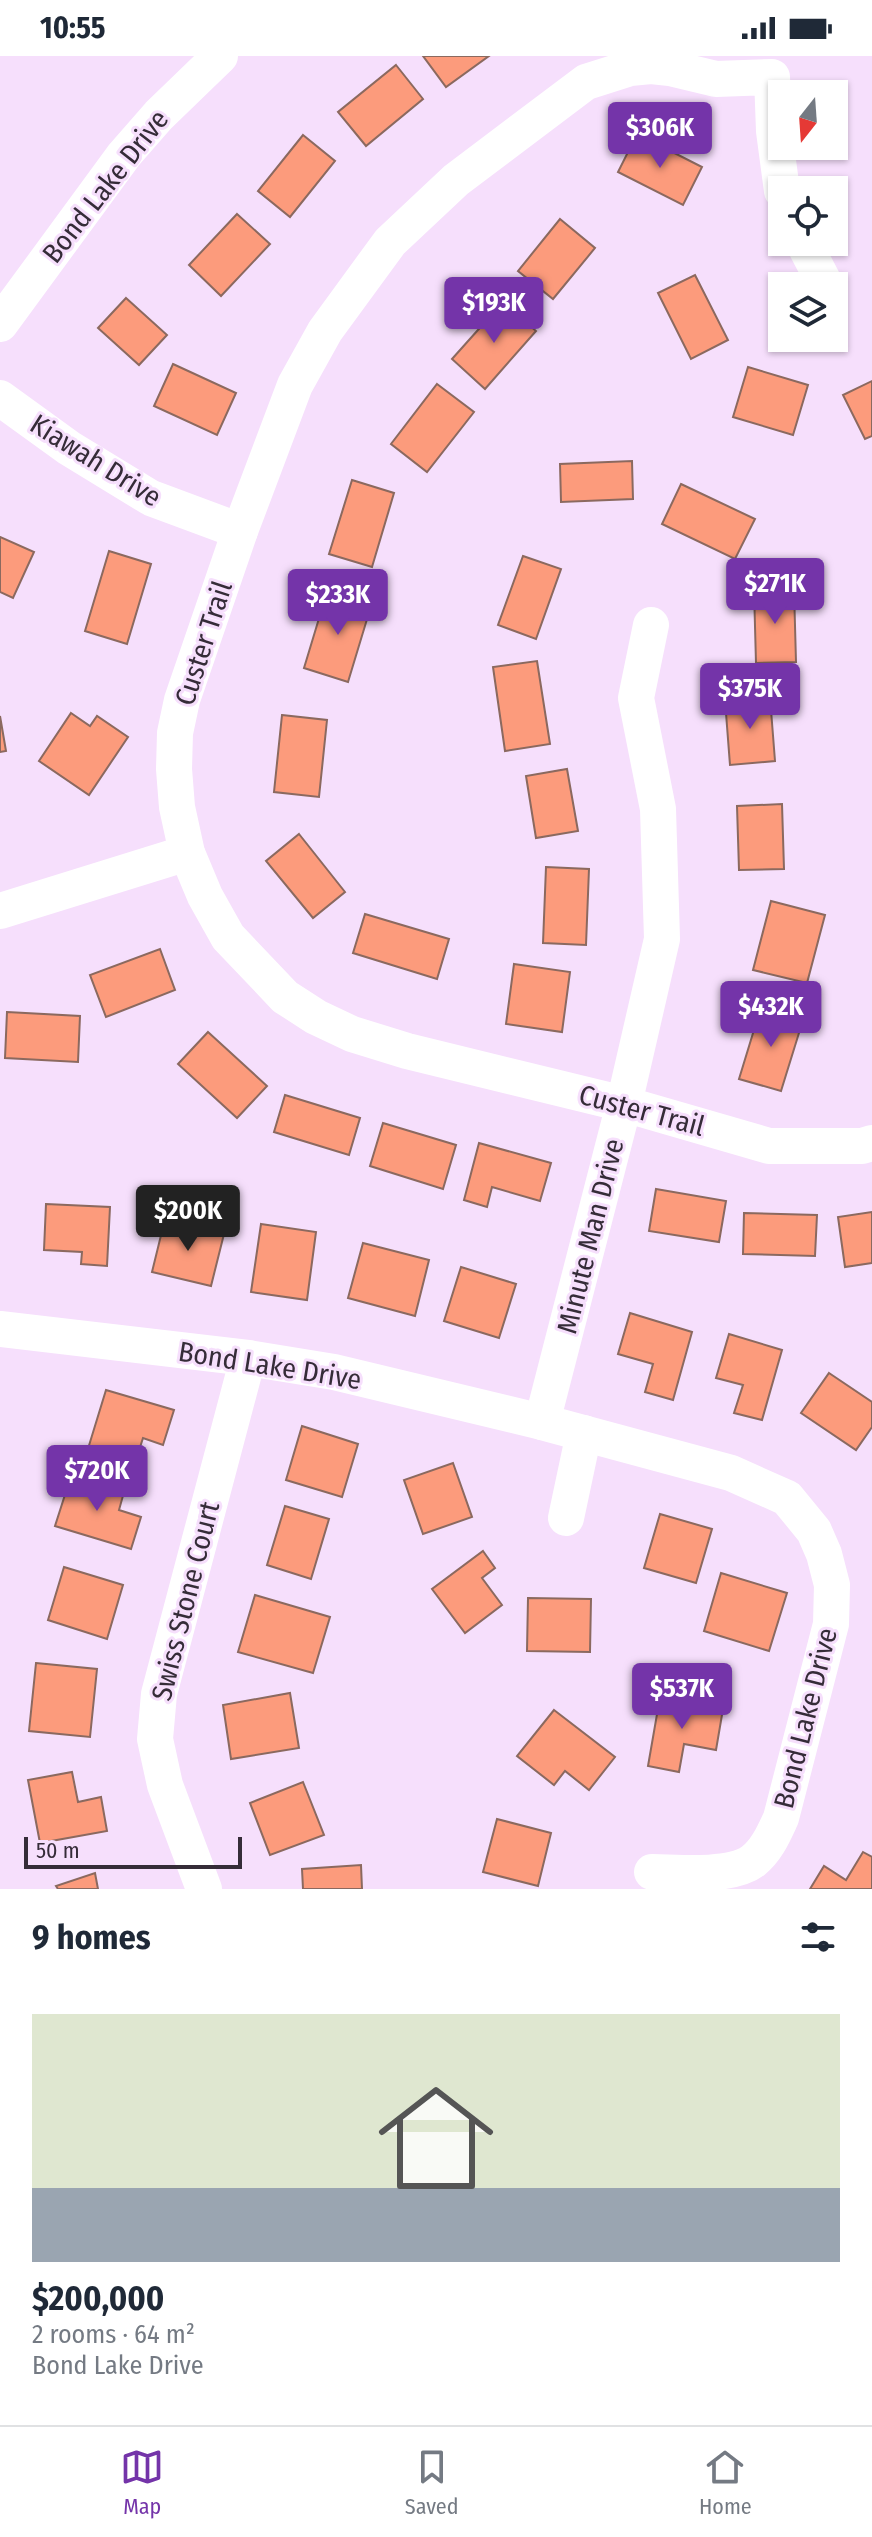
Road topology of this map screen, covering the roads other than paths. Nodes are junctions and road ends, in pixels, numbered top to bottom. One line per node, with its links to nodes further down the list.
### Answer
1 (220, 56): 3 (street, Bond Lake Drive)
2 (780, 176): 5 (street, Custer Trail)
3 (0, 324)
4 (0, 398): 5 (street, Kiawah Drive)
5 (240, 531): 7 (street, Custer Trail)
6 (651, 625): 9 (street, Minute Man Drive)
7 (187, 853): 8 (street); 9 (street, Custer Trail)
8 (0, 911)
9 (624, 1104): 10 (street, Custer Trail); 13 (street, Minute Man Drive)
10 (872, 1143)
11 (0, 1329): 12 (street, Bond Lake Drive)
12 (248, 1358): 13 (street, Bond Lake Drive); 17 (street, Swiss Stone Court)
13 (542, 1422): 14 (street, Bond Lake Drive)
14 (584, 1433): 15 (street); 16 (street, Bond Lake Drive)
15 (566, 1518)
16 (652, 1872)
17 (204, 1889)

